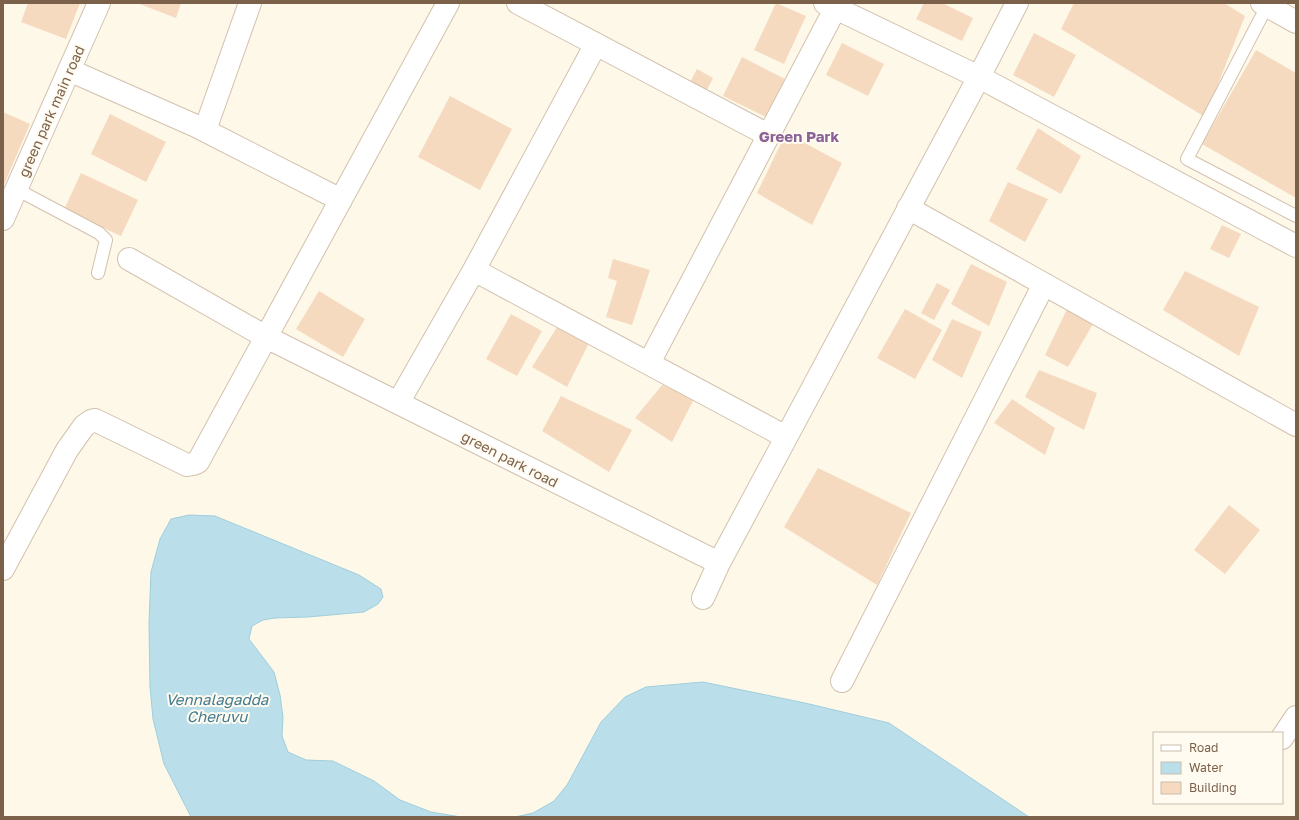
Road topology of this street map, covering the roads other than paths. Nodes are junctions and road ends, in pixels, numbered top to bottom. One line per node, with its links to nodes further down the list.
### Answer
1 (99, 3): 10 (street, green park main road)
2 (250, 3): 12 (street)
3 (448, 3): 15 (street)
4 (518, 3): 9 (street)
5 (1016, 3): 11 (street)
6 (1265, 4): 8 (street); 17 (lane)
7 (830, 6): 11 (street); 13 (street)
8 (1296, 22)
9 (596, 44): 13 (street); 21 (street)
10 (69, 70): 12 (street); 14 (street, green park main road)
11 (979, 77): 16 (street); 19 (street)
12 (201, 128): 15 (street)
13 (768, 135): 25 (street)
14 (16, 189): 18 (street, green park main road); 22 (lane)
15 (341, 200): 24 (street)
16 (908, 208): 23 (street); 28 (street)
17 (1296, 216)
18 (3, 219)
19 (1296, 246)
20 (129, 259): 24 (street, green park road)
21 (474, 270): 25 (street); 26 (street)
22 (98, 273)
23 (1044, 284): 27 (street); 32 (street)
24 (266, 338): 26 (street, green park road); 30 (street)
25 (649, 363): 28 (street)
26 (398, 403): 29 (street, green park road)
27 (1296, 426)
28 (786, 437): 29 (street)
29 (719, 563): 31 (street)
30 (3, 569)
31 (702, 598)
32 (842, 681)
33 (1296, 717): 34 (street)
34 (1283, 736)

